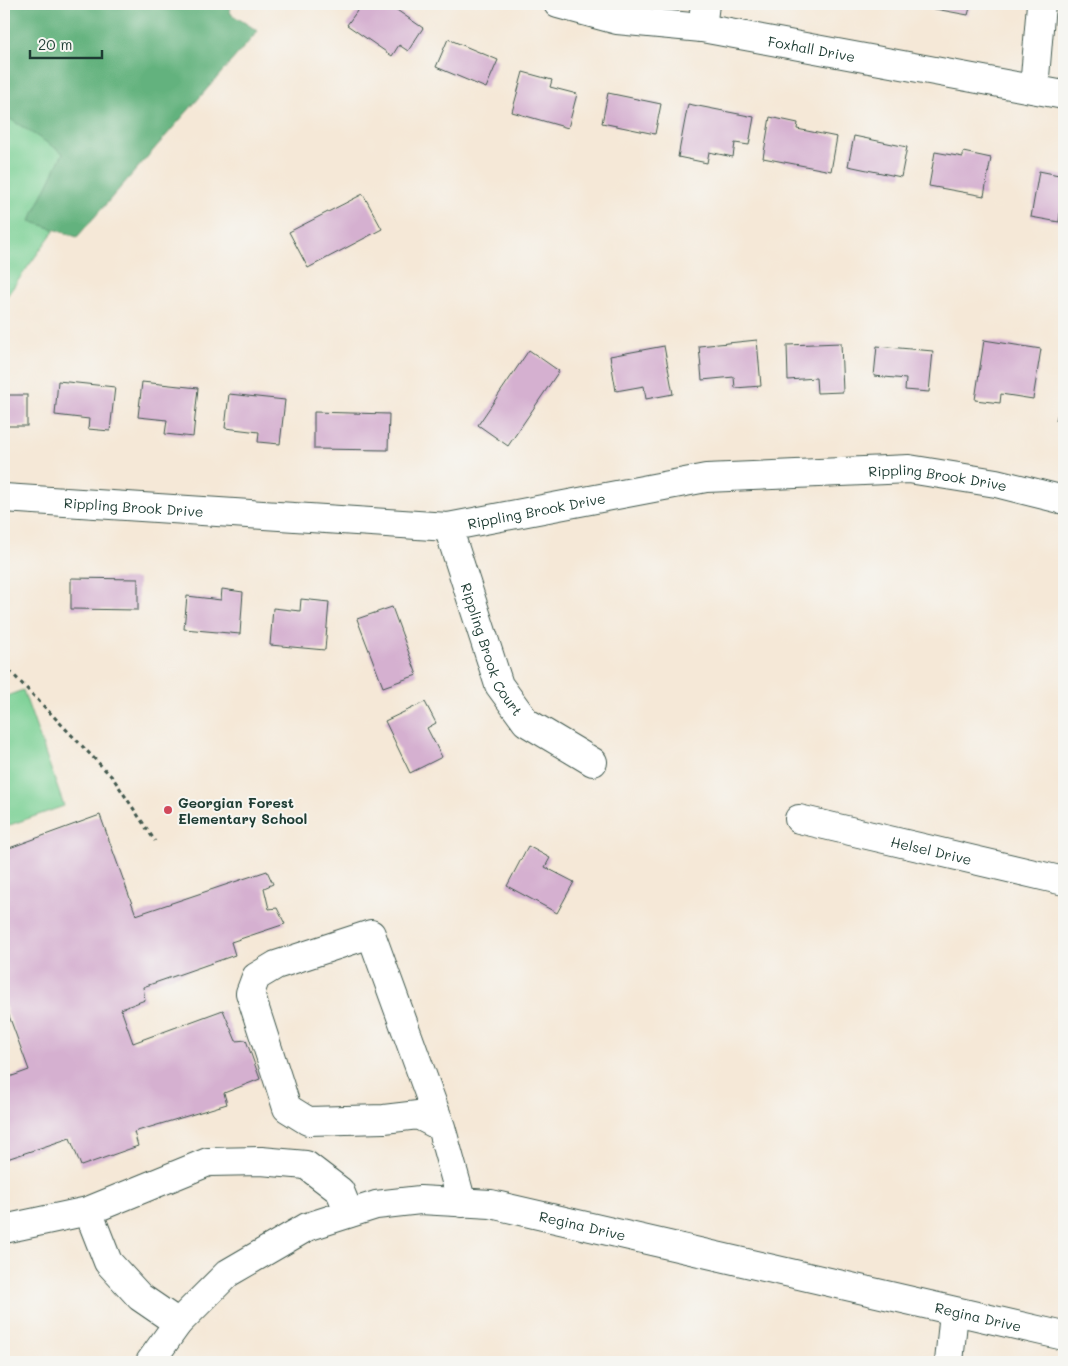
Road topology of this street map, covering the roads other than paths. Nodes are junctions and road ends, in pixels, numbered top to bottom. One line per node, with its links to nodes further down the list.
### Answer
1 (558, 4): 3 (street, Foxhall Drive)
2 (1041, 4): 4 (street)
3 (704, 16): 4 (street, Foxhall Drive)
4 (1034, 89): 5 (street, Foxhall Drive)
5 (1064, 96)
6 (4, 498): 8 (street, Rippling Brook Drive)
7 (1064, 500): 8 (street, Rippling Brook Drive)
8 (448, 527): 9 (street, Rippling Brook Court)
9 (593, 762)
10 (799, 819): 11 (street, Helsel Drive)
11 (1064, 881)
12 (441, 1127): 12 (street); 13 (street)
13 (462, 1203): 15 (street, Regina Drive); 17 (street, Regina Drive)
14 (88, 1211): 15 (street); 16 (street); 18 (street)
15 (349, 1213): 18 (street, Regina Drive)
16 (4, 1229)
17 (954, 1312): 19 (street, Regina Drive); 21 (street)
18 (178, 1323): 20 (street, Regina Drive)
19 (1064, 1336)
20 (150, 1362)
21 (949, 1362)

